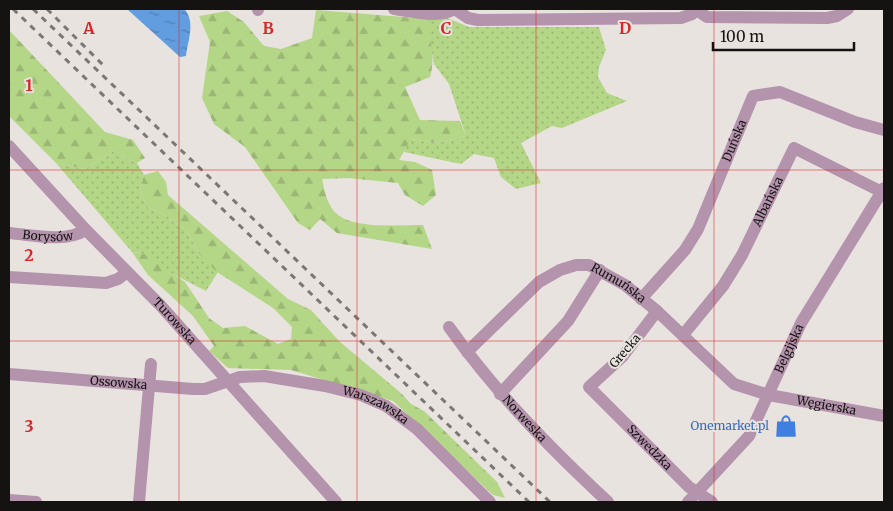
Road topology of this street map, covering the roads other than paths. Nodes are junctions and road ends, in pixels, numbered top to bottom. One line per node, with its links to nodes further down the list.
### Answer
1 (394, 9): 2 (street)
2 (455, 9): 5 (street)
3 (695, 9): 4 (street); 5 (street)
4 (848, 9)
5 (588, 14)
6 (884, 130): 14 (street, Duńska)
7 (9, 146): 9 (street, Turowska)
8 (883, 190): 17 (street, Albańska); 25 (street, Belgijska)
9 (86, 230): 10 (street, Borysów); 12 (street, Turowska)
10 (9, 233)
11 (600, 270): 14 (street, Rumuńska); 18 (street, Rumuńska); 24 (street)
12 (127, 272): 13 (street); 21 (street, Turowska)
13 (9, 277)
14 (641, 299): 15 (street, Rumuńska)
15 (657, 311): 17 (street, Rumuńska); 23 (street, Grecka)
16 (449, 327): 18 (street, Norweska)
17 (683, 335): 25 (street, Rumuńska)
18 (467, 352): 24 (street, Norweska)
19 (151, 364): 22 (street)
20 (9, 374): 22 (street, Ossowska)
21 (228, 382): 22 (street, Ossowska); 31 (street, Turowska); 32 (street, Warszawska)
22 (149, 385): 30 (street)
23 (589, 387): 27 (street, Szwedzka)
24 (500, 394): 33 (street, Norweska)
25 (769, 394): 26 (street, Węgierska); 27 (street, Belgijska)
26 (884, 416)
27 (699, 492): 34 (street, Belgijska); 35 (street, Szwedzka)
28 (9, 500): 29 (street)
29 (36, 502)
30 (139, 502)
31 (336, 502)
32 (490, 502)
33 (608, 502)
34 (688, 502)
35 (712, 502)

